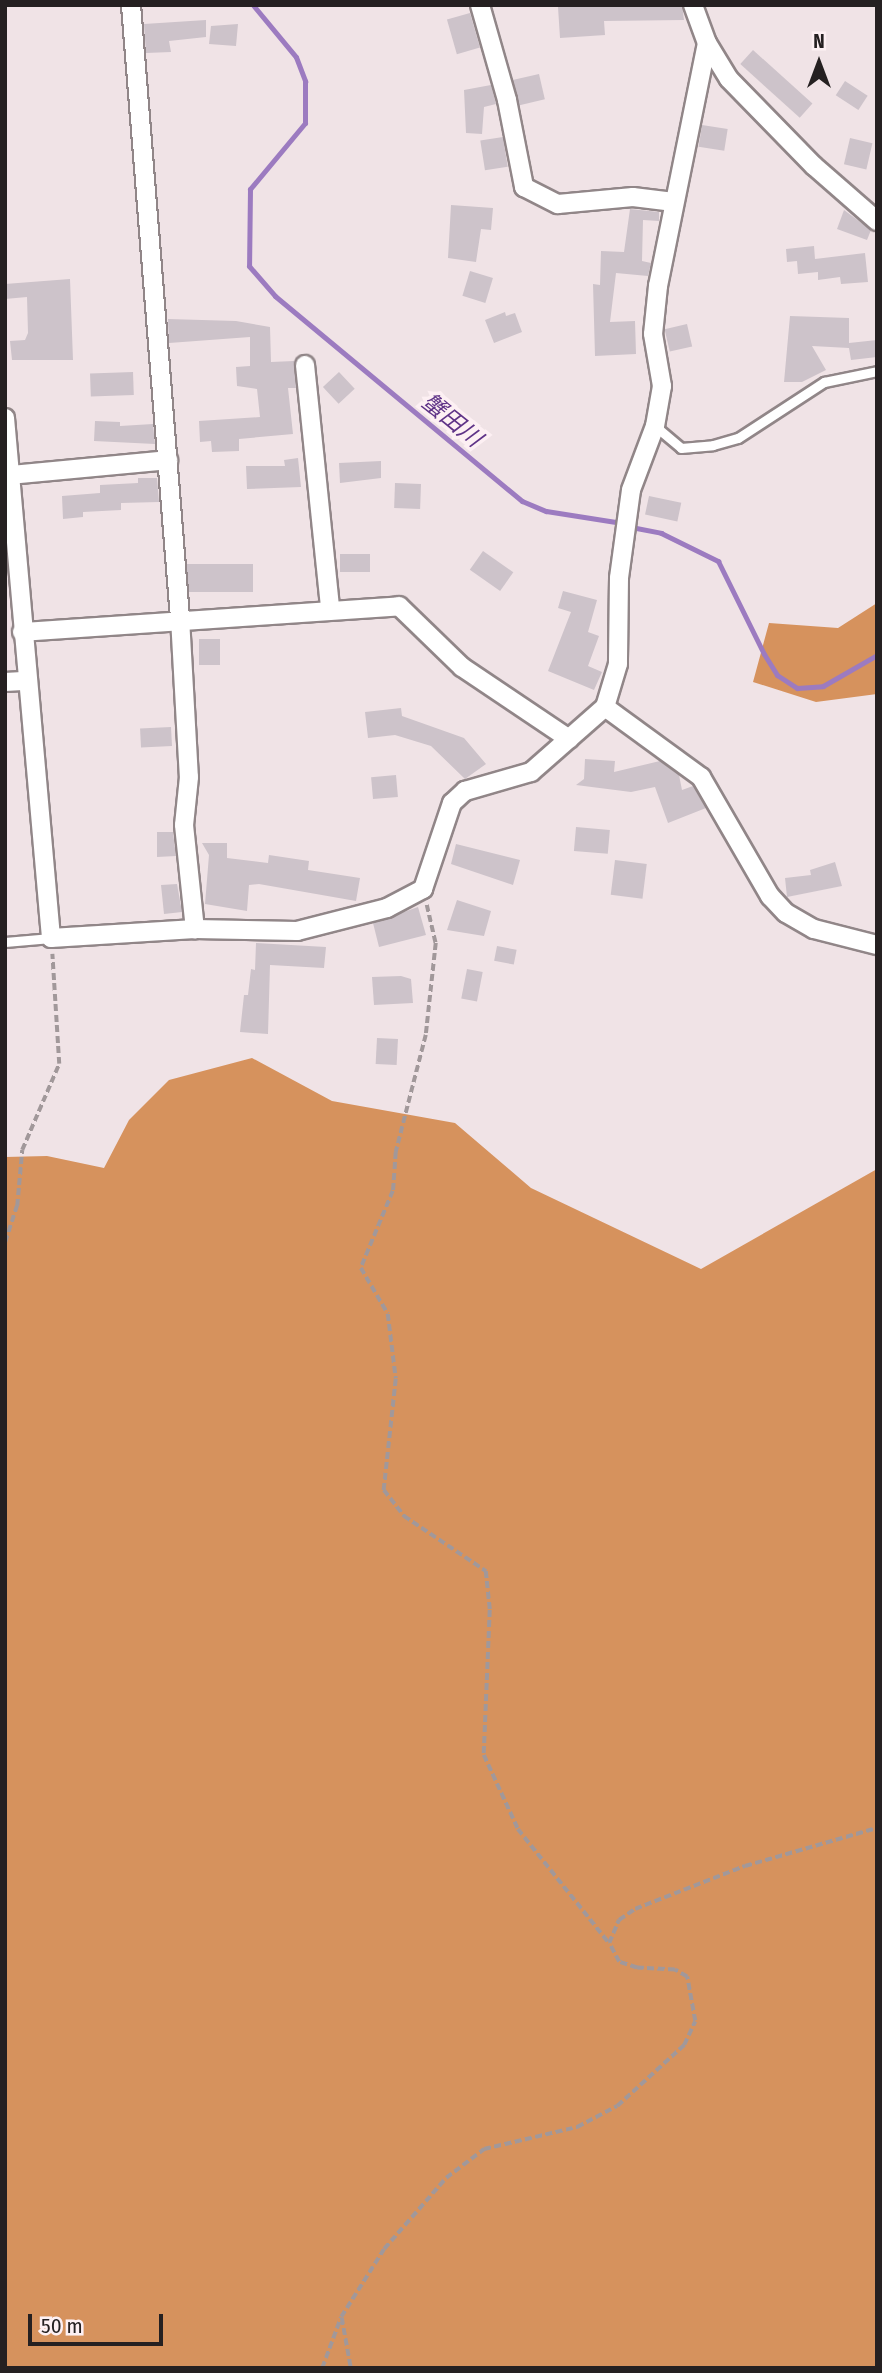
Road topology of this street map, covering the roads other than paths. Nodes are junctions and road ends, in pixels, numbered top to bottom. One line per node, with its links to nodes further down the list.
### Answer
1 (131, 5): 11 (street)
2 (480, 5): 5 (street)
3 (693, 5): 4 (street)
4 (707, 43): 5 (street); 6 (street)
5 (672, 202): 10 (street)
6 (877, 221)
7 (305, 365): 14 (street)
8 (877, 370): 10 (lane)
9 (5, 418): 12 (street)
10 (655, 426): 19 (street)
11 (168, 460): 12 (street); 15 (street)
12 (10, 475): 13 (street)
13 (12, 587): 16 (street)
14 (330, 607): 15 (street); 20 (street)
15 (180, 618): 16 (street); 21 (street)
16 (22, 632): 17 (street)
17 (27, 681): 18 (street); 22 (street)
18 (5, 682)
19 (605, 707): 20 (street); 24 (street)
20 (569, 739): 21 (street)
21 (195, 929): 22 (street)
22 (51, 938): 23 (lane)
23 (5, 942)
24 (877, 945)

